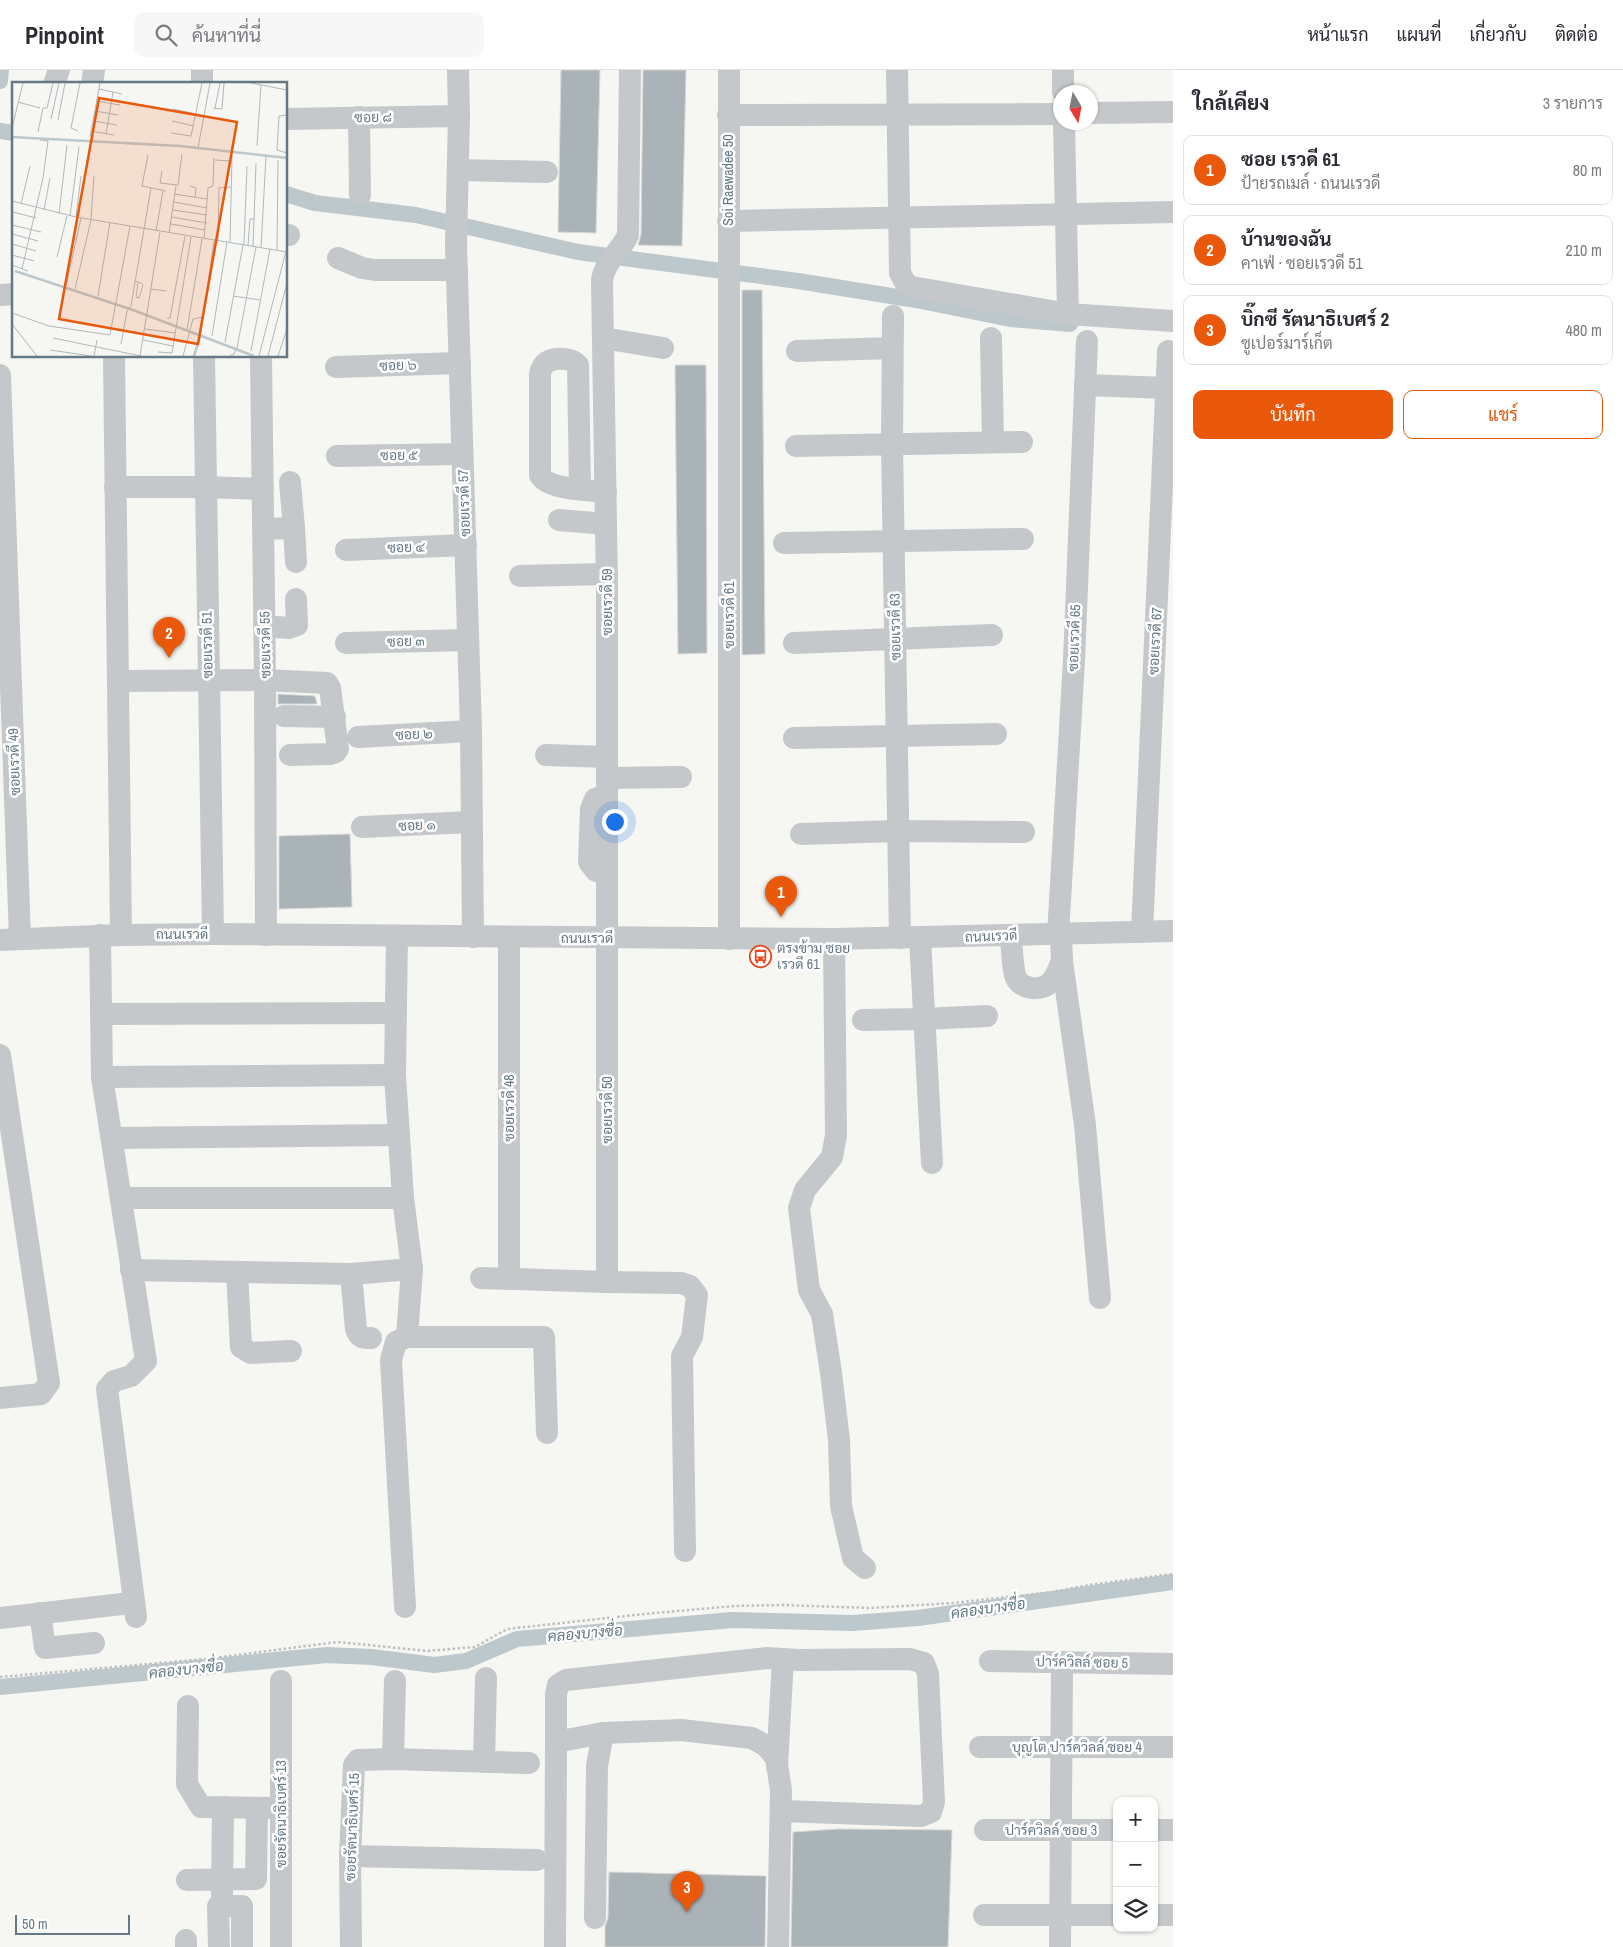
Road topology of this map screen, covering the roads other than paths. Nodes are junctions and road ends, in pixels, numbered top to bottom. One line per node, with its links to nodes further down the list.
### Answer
1 (59, 70): 7 (street)
2 (458, 70): 14 (street, ซอยเรวดี 57)
3 (630, 70): 31 (street, ซอยเรวดี 59)
4 (729, 70): 13 (street, Soi Raewadee 50)
5 (897, 70): 11 (street)
6 (1063, 70): 8 (street)
7 (55, 82)
8 (1063, 85)
9 (1173, 112): 10 (street)
10 (1098, 113)
11 (898, 114): 12 (street); 13 (street); 23 (street)
12 (1053, 114)
13 (728, 115): 24 (street, Soi Raewadee 50)
14 (459, 116): 15 (street, ซอย ๘); 18 (street, ซอยเรวดี 57)
15 (359, 117): 16 (street, ซอย ๘); 20 (street)
16 (288, 119)
17 (1064, 130): 22 (street)
18 (458, 170): 19 (street); 26 (street, ซอยเรวดี 57)
19 (547, 172)
20 (360, 195)
21 (1173, 212): 22 (street)
22 (1066, 214): 23 (street); 28 (street)
23 (900, 217): 24 (street); 28 (street)
24 (728, 221): 27 (street, Soi Raewadee 50)
25 (338, 258): 26 (street)
26 (457, 270): 41 (street, ซอยเรวดี 57)
27 (728, 290): 109 (street, ซอยเรวดี 61)
28 (1068, 314): 30 (street)
29 (893, 316): 35 (street, ซอยเรวดี 63)
30 (1173, 321)
31 (603, 338): 34 (street); 57 (street, ซอยเรวดี 59)
32 (991, 338): 46 (street)
33 (1087, 341): 44 (street, ซอยเรวดี 65)
34 (663, 348)
35 (892, 348): 36 (street); 48 (street, ซอยเรวดี 63)
36 (797, 351)
37 (1168, 351): 45 (street, ซอยเรวดี 67)
38 (114, 358): 53 (street)
39 (204, 358): 54 (street, ซอยเรวดี 51)
40 (261, 358): 55 (street, ซอยเรวดี 55)
41 (460, 363): 42 (street, ซอย ๖); 50 (street, ซอยเรวดี 57)
42 (336, 367)
43 (0, 375): 108 (street, ซอยเรวดี 49)
44 (1085, 385): 45 (street); 101 (street, ซอยเรวดี 65)
45 (1167, 388): 97 (street, ซอยเรวดี 67)
46 (993, 442): 47 (street); 48 (street)
47 (1022, 442)
48 (892, 444): 49 (street); 63 (street, ซอยเรวดี 63)
49 (796, 446)
50 (462, 454): 51 (street, ซอย ๕); 65 (street, ซอยเรวดี 57)
51 (336, 456)
52 (290, 482): 60 (street)
53 (115, 487): 54 (street); 79 (street)
54 (205, 487): 55 (street); 77 (street, ซอยเรวดี 51)
55 (262, 489): 61 (street, ซอยเรวดี 55)
56 (580, 489): 56 (street); 57 (street)
57 (606, 492): 59 (street, ซอยเรวดี 59)
58 (559, 520): 59 (street)
59 (606, 524): 68 (street, ซอยเรวดี 59)
60 (294, 528): 61 (street); 67 (street)
61 (263, 529): 71 (street, ซอยเรวดี 55)
62 (1023, 539): 63 (street)
63 (893, 542): 64 (street); 73 (street, ซอยเรวดี 63)
64 (784, 543)
65 (466, 545): 66 (street, ซอย ๔); 74 (street, ซอยเรวดี 57)
66 (346, 550)
67 (296, 562)
68 (607, 574): 69 (street); 89 (street, ซอยเรวดี 59)
69 (520, 576)
70 (296, 599): 71 (street)
71 (264, 626): 78 (street, ซอยเรวดี 55)
72 (992, 635): 73 (street)
73 (895, 639): 76 (street); 85 (street, ซอยเรวดี 63)
74 (467, 640): 75 (street, ซอย ๓); 82 (street, ซอยเรวดี 57)
75 (346, 643)
76 (794, 643)
77 (208, 680): 78 (street); 79 (street); 98 (street, ซอยเรวดี 51)
78 (265, 680): 81 (street); 100 (street, ซอยเรวดี 55)
79 (119, 681): 99 (street)
80 (284, 716): 81 (street)
81 (335, 717): 87 (street)
82 (471, 731): 84 (street, ซอย ๒); 91 (street, ซอยเรวดี 57)
83 (996, 734): 85 (street)
84 (358, 737)
85 (898, 737): 86 (street); 93 (street, ซอยเรวดี 63)
86 (794, 738)
87 (290, 755)
88 (546, 755): 89 (street)
89 (607, 777): 90 (street); 106 (street, ซอยเรวดี 59)
90 (681, 777)
91 (471, 822): 92 (street, ซอย ๑); 103 (street, ซอยเรวดี 57)
92 (362, 827)
93 (898, 831): 94 (street); 95 (street); 107 (street, ซอยเรวดี 63)
94 (1024, 832)
95 (801, 834)
96 (1173, 931): 97 (street, ถนนเรวดี)
97 (1142, 932): 101 (street, ถนนเรวดี)
98 (213, 934): 99 (street, ถนนเรวดี); 100 (street, ถนนเรวดี)
99 (111, 935): 108 (street, ถนนเรวดี); 113 (street)
100 (266, 935): 102 (street, ถนนเรวดี)
101 (1060, 935): 104 (street, ถนนเรวดี); 111 (street, ซอยเรวดี 65)
102 (397, 936): 103 (street, ถนนเรวดี); 112 (street)
103 (473, 936): 105 (street, ถนนเรวดี)
104 (1011, 936): 107 (street, ถนนเรวดี); 111 (street)
105 (509, 938): 106 (street, ถนนเรวดี); 130 (street, ซอยเรวดี 48)
106 (607, 938): 109 (street, ถนนเรวดี); 131 (street, ซอยเรวดี 50)
107 (910, 938): 110 (street, ถนนเรวดี); 116 (street, ซอยเรวดี 63)
108 (10, 939)
109 (729, 939): 110 (street, ถนนเรวดี)
110 (834, 939): 139 (street)
111 (1062, 961): 132 (street, ซอยเรวดี 65)
112 (396, 1013): 113 (street); 118 (street)
113 (103, 1014): 119 (street)
114 (987, 1016): 116 (street)
115 (863, 1020): 116 (street)
116 (924, 1020): 122 (street, ซอยเรวดี 63)
117 (0, 1055): 136 (street)
118 (395, 1075): 119 (street); 120 (street)
119 (102, 1077): 121 (street)
120 (399, 1135): 121 (street); 124 (street)
121 (112, 1138): 123 (street)
122 (932, 1163)
123 (121, 1198): 124 (street); 126 (street)
124 (403, 1198): 125 (street)
125 (412, 1268): 128 (street); 133 (street)
126 (131, 1270): 127 (street); 141 (street)
127 (237, 1272): 128 (street); 135 (street)
128 (351, 1274): 134 (street)
129 (482, 1278): 130 (street)
130 (509, 1278): 131 (street)
131 (607, 1282): 138 (street)
132 (1100, 1298)
133 (407, 1336): 137 (street); 140 (street)
134 (371, 1338)
135 (291, 1351)
136 (0, 1398)
137 (547, 1433)
138 (685, 1551)
139 (865, 1568)
140 (405, 1607)
141 (40, 1613): 142 (street); 143 (street)
142 (0, 1618)
143 (94, 1643)
144 (783, 1659): 153 (street); 160 (street); 164 (street)
145 (990, 1661): 146 (street, ปาร์ควิลล์ ซอย 5)
146 (1062, 1662): 147 (street, ปาร์ควิลล์ ซอย 5); 154 (street)
147 (1173, 1664)
148 (486, 1678): 158 (street)
149 (282, 1681): 163 (street, ซอยรัตนาธิเบศร์ 13)
150 (395, 1681): 157 (street)
151 (188, 1706): 161 (street)
152 (603, 1733): 153 (street); 160 (street); 180 (street)
153 (556, 1742): 185 (street)
154 (1062, 1746): 155 (street, บุญโต ปาร์ควิลล์ ซอย 4); 156 (street, บุญโต ปาร์ควิลล์ ซอย 4); 166 (street)
155 (980, 1747)
156 (1173, 1747)
157 (393, 1759): 158 (street, ซอยรัตนาธิเบศร์ 15); 170 (street, ซอยรัตนาธิเบศร์ 15)
158 (484, 1762): 159 (street, ซอยรัตนาธิเบศร์ 15)
159 (528, 1764)
160 (777, 1766): 164 (street)
161 (223, 1807): 162 (street); 173 (street)
162 (257, 1808): 163 (street); 173 (street)
163 (281, 1808): 183 (street, ซอยรัตนาธิเบศร์ 13)
164 (780, 1811): 186 (street)
165 (985, 1830): 166 (street, ปาร์ควิลล์ ซอย 3)
166 (1061, 1830): 167 (street, ปาร์ควิลล์ ซอย 3); 176 (street)
167 (1113, 1830)
168 (1158, 1830): 169 (street)
169 (1173, 1830)
170 (350, 1856): 171 (street); 184 (street, ซอยรัตนาธิเบศร์ 15)
171 (537, 1860)
172 (187, 1880): 173 (street)
173 (222, 1880): 174 (street)
174 (222, 1906): 181 (street); 182 (street)
175 (984, 1915): 176 (street)
176 (1060, 1915): 177 (street); 187 (street)
177 (1113, 1915)
178 (1158, 1915): 179 (street)
179 (1173, 1915)
180 (595, 1918)
181 (219, 1947)
182 (242, 1947)
183 (281, 1947)
184 (350, 1947)
185 (555, 1947)
186 (778, 1947)
187 (1060, 1947)

